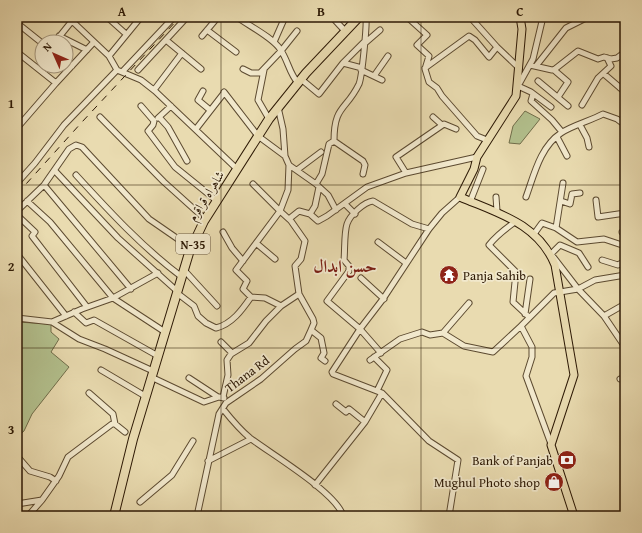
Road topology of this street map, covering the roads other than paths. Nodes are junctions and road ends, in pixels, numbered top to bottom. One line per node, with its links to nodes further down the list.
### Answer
1 (19, 17): 19 (street)
2 (67, 17): 17 (street)
3 (107, 17): 26 (street)
4 (141, 17): 26 (street)
5 (174, 17): 53 (street)
6 (186, 17): 29 (street)
7 (218, 17): 21 (street)
8 (237, 17): 31 (street)
9 (285, 17): 31 (street)
10 (332, 17): 24 (street)
11 (360, 17): 24 (highway, شاہراہ قراقرم / N-35); 32 (street)
12 (408, 17): 48 (street)
13 (470, 17): 34 (street)
14 (520, 17): 49 (main road)
15 (543, 17): 46 (street)
16 (588, 17): 18 (street)
17 (73, 19): 25 (street); 30 (street)
18 (577, 19): 47 (street)
19 (17, 20)
20 (17, 23): 28 (street)
21 (207, 30): 27 (street); 38 (street)
22 (380, 30): 32 (street)
23 (297, 31): 36 (street)
24 (346, 32): 61 (highway, شاہراہ قراقرم / N-35)
25 (62, 34)
26 (126, 34): 41 (street)
27 (202, 36)
28 (34, 37)
29 (166, 40): 39 (street); 54 (street)
30 (94, 42): 35 (street); 41 (street)
31 (274, 42): 36 (street)
32 (365, 42): 44 (street); 52 (street)
33 (74, 43): 35 (street)
34 (497, 47): 48 (street); 49 (street)
35 (87, 50): 45 (street)
36 (282, 51): 55 (street); 61 (street)
37 (17, 52): 64 (street)
38 (236, 52)
39 (182, 53): 50 (street); 67 (street)
40 (624, 54): 43 (street)
41 (109, 56): 53 (street)
42 (388, 56): 59 (street)
43 (607, 58): 56 (street); 58 (street)
44 (343, 63): 52 (street); 61 (street)
45 (74, 64)
46 (530, 64): 47 (street); 65 (street)
47 (536, 66): 56 (street)
48 (425, 68): 95 (street)
49 (520, 68): 65 (main road)
50 (201, 69)
51 (243, 69): 55 (street)
52 (362, 69): 59 (street); 96 (street)
53 (120, 70): 67 (street); 112 (street)
54 (138, 70)
55 (264, 70): 83 (street)
56 (554, 70): 71 (street)
57 (64, 74): 64 (street)
58 (604, 74): 66 (street); 72 (street)
59 (374, 76): 60 (street)
60 (382, 80)
61 (299, 81): 76 (highway, شاہراہ قراقرم / N-35)
62 (538, 81): 71 (street)
63 (625, 82): 66 (street)
64 (56, 83): 85 (street)
65 (518, 86): 70 (street); 95 (main road)
66 (620, 88): 69 (street)
67 (154, 90): 74 (street)
68 (204, 91): 78 (street)
69 (625, 92)
70 (534, 94): 77 (street); 92 (street)
71 (558, 97): 75 (street)
72 (582, 105)
73 (141, 106): 84 (street)
74 (171, 106): 81 (street); 90 (street)
75 (568, 106)
76 (278, 107): 83 (highway, شاہراہ قراقرم / N-35); 99 (street)
77 (551, 107)
78 (210, 110): 90 (street); 93 (street)
79 (17, 117): 85 (street)
80 (100, 117): 134 (street)
81 (159, 117): 84 (street); 102 (street)
82 (433, 117): 86 (street)
83 (269, 119): 93 (highway, شاہراہ قراقرم / N-35)
84 (154, 121): 121 (street)
85 (22, 122): 89 (street)
86 (442, 125): 91 (street); 108 (street)
87 (580, 125): 88 (street); 92 (street); 97 (street)
88 (625, 125)
89 (17, 128)
90 (196, 129): 104 (street)
91 (456, 130)
92 (562, 132): 94 (street)
93 (258, 136): 99 (street); 104 (highway, شاہراہ قراقرم / N-35)
94 (557, 137): 100 (street); 119 (street)
95 (487, 140): 101 (main road)
96 (334, 141): 109 (street); 115 (street)
97 (589, 147)
98 (321, 152): 106 (street)
99 (285, 156): 103 (street)
100 (567, 156)
101 (477, 157): 108 (street); 117 (main road)
102 (187, 162)
103 (289, 165): 106 (street); 128 (street)
104 (237, 169): 121 (highway, شاہراہ قراقرم / N-35)
105 (483, 169): 124 (street)
106 (297, 170): 115 (street)
107 (55, 171): 114 (street); 144 (street); 153 (street)
108 (406, 173): 125 (street)
109 (363, 174)
110 (76, 175): 154 (street)
111 (563, 183): 122 (street)
112 (17, 184)
113 (253, 184): 128 (street)
114 (44, 185): 123 (street); 158 (street)
115 (317, 185): 126 (street); 131 (street)
116 (580, 193): 122 (street)
117 (460, 197): 124 (main road); 138 (street)
118 (496, 197): 129 (street)
119 (526, 197)
120 (596, 200): 130 (street)
121 (217, 201): 134 (highway, شاہراہ قراقرم / N-35)
122 (561, 201): 137 (street)
123 (27, 202): 127 (street); 164 (street)
124 (470, 202): 129 (main road)
125 (345, 204): 126 (street); 132 (street)
126 (336, 210): 131 (street)
127 (17, 211)
128 (280, 211): 135 (street); 142 (street)
129 (497, 211): 136 (main road)
130 (625, 213)
131 (310, 214): 135 (street)
132 (355, 214): 138 (street); 178 (street)
133 (17, 215): 170 (street)
134 (205, 219): 144 (highway, شاہراہ قراقرم / N-35)
135 (289, 219): 162 (street)
136 (515, 222): 140 (main road); 172 (street)
137 (556, 228): 140 (street); 143 (street)
138 (429, 229): 151 (street)
139 (223, 232): 149 (street)
140 (534, 234): 146 (main road)
141 (378, 242): 151 (street)
142 (256, 243): 147 (street); 149 (street)
143 (625, 246)
144 (191, 248): 154 (highway, شاہراہ قراقرم / N-35)
145 (17, 254): 173 (street)
146 (551, 254): 152 (street); 159 (street); 161 (main road)
147 (275, 259)
148 (602, 260): 150 (street)
149 (243, 261): 163 (street)
150 (625, 261)
151 (406, 263): 165 (street)
152 (588, 267)
153 (158, 273): 158 (street); 160 (street)
154 (183, 274): 160 (highway, شاہراہ قراقرم / N-35); 168 (street)
155 (625, 275): 159 (street)
156 (361, 278): 165 (street)
157 (530, 279): 172 (street)
158 (131, 289): 164 (street)
159 (578, 289): 161 (street); 174 (street)
160 (177, 292): 163 (street); 180 (highway, شاہراہ قراقرم / N-35)
161 (561, 292): 172 (street); 203 (main road)
162 (299, 294): 169 (street); 179 (street)
163 (251, 297): 169 (street)
164 (113, 298): 170 (street); 180 (street)
165 (384, 299): 178 (street)
166 (469, 303): 181 (street)
167 (625, 304): 174 (street)
168 (217, 306)
169 (281, 306): 184 (street)
170 (87, 307): 171 (street)
171 (74, 312): 173 (street); 186 (street)
172 (527, 315): 177 (street)
173 (66, 316): 176 (street)
174 (604, 316): 183 (street)
175 (17, 318): 176 (street)
176 (52, 322): 189 (street)
177 (521, 326): 181 (street); 203 (street)
178 (360, 329): 185 (street); 191 (street)
179 (311, 330): 187 (street); 195 (street, Thana Rd)
180 (165, 332): 186 (highway, شاہراہ قراقرم / N-35)
181 (442, 333): 185 (street)
182 (221, 342): 184 (street)
183 (625, 347)
184 (232, 353): 194 (street)
185 (381, 353): 191 (street)
186 (158, 356): 189 (highway, شاہراہ قراقرم / N-35)
187 (324, 361)
188 (101, 370): 193 (street)
189 (152, 374): 193 (highway, شاہراہ قراقرم / N-35); 194 (street)
190 (189, 378): 194 (street)
191 (380, 392): 198 (street); 215 (street)
192 (88, 393): 199 (street)
193 (145, 396): 212 (highway, شاہراہ قراقرم / N-35)
194 (220, 397): 195 (street)
195 (226, 402): 197 (street, Thana Rd)
196 (336, 404): 198 (street)
197 (223, 409): 201 (street); 205 (street, Thana Rd)
198 (365, 422): 207 (street)
199 (115, 424): 200 (street); 206 (street)
200 (125, 432)
201 (251, 439): 205 (street); 207 (street)
202 (193, 441): 209 (street)
203 (552, 445): 216 (main road)
204 (17, 456): 206 (street)
205 (208, 461): 213 (street, Thana Rd)
206 (56, 481): 208 (street)
207 (315, 485): 214 (street)
208 (42, 500): 210 (street); 211 (street)
209 (140, 502)
210 (17, 504)
211 (28, 516)
212 (114, 516)
213 (197, 516)
214 (344, 516)
215 (449, 516)
216 (574, 516)

